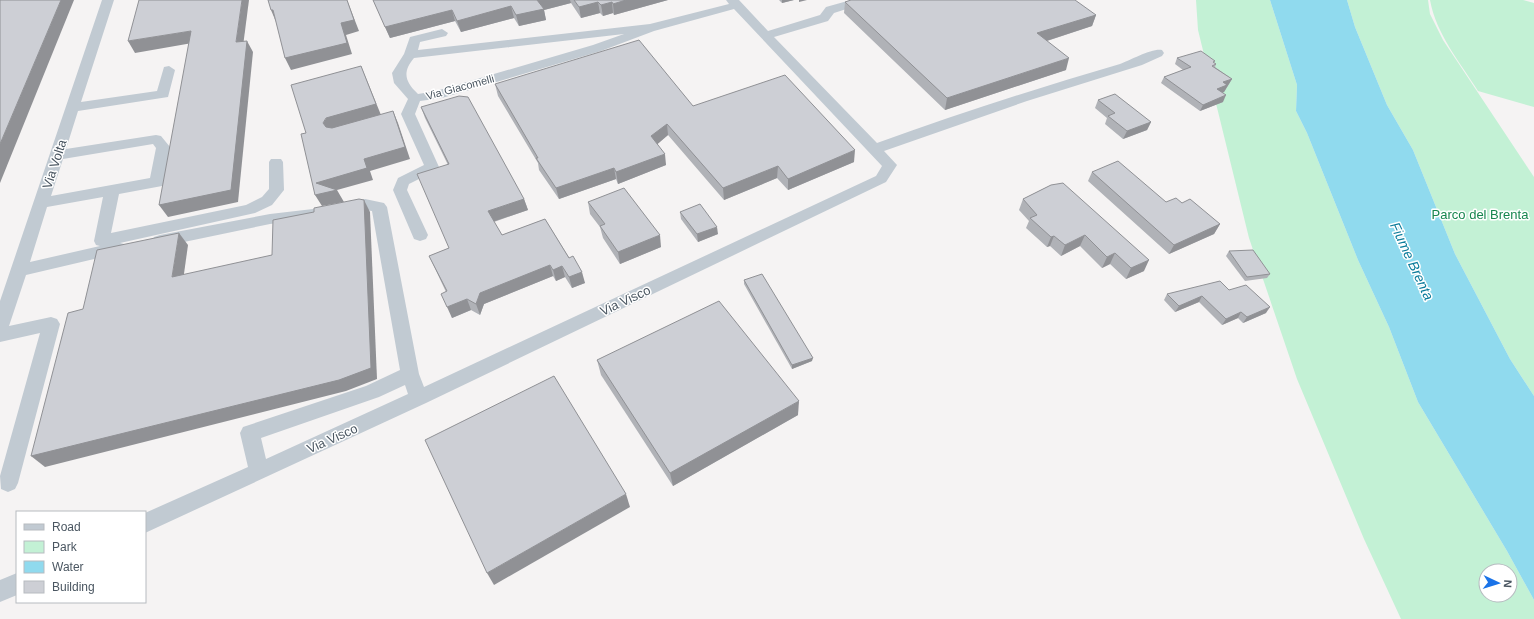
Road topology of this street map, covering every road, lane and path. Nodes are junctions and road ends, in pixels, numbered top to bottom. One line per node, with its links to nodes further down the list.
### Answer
1 (108, 0): 11 (street, Via Volta)
2 (864, 0): 6 (street)
3 (734, 3): 4 (street, Via Giacomelli); 6 (street, Via Visco)
4 (650, 28): 8 (street, Via Giacomelli); 10 (street, Via Giacomelli)
5 (442, 33): 8 (street)
6 (766, 35): 14 (street, Via Visco)
7 (1158, 54): 14 (street)
8 (410, 55): 10 (street, Via Giacomelli)
9 (169, 70): 11 (street)
10 (414, 98): 12 (street)
11 (72, 108): 15 (street, Via Volta)
12 (408, 114): 13 (street); 19 (street)
13 (393, 118)
14 (876, 149): 24 (street, Via Visco)
15 (57, 155): 17 (street); 18 (street, Via Volta)
16 (276, 162): 17 (street)
17 (112, 190): 18 (street)
18 (41, 203): 20 (street, Via Volta)
19 (420, 235)
20 (19, 270): 21 (street, Via Volta); 23 (street)
21 (0, 327)
22 (0, 335): 26 (street)
23 (410, 374): 24 (street); 25 (street)
24 (419, 398): 25 (street, Via Visco)
25 (259, 471): 27 (street, Via Visco)
26 (8, 483)
27 (146, 523)
28 (16, 584): 29 (street)
29 (0, 591)

